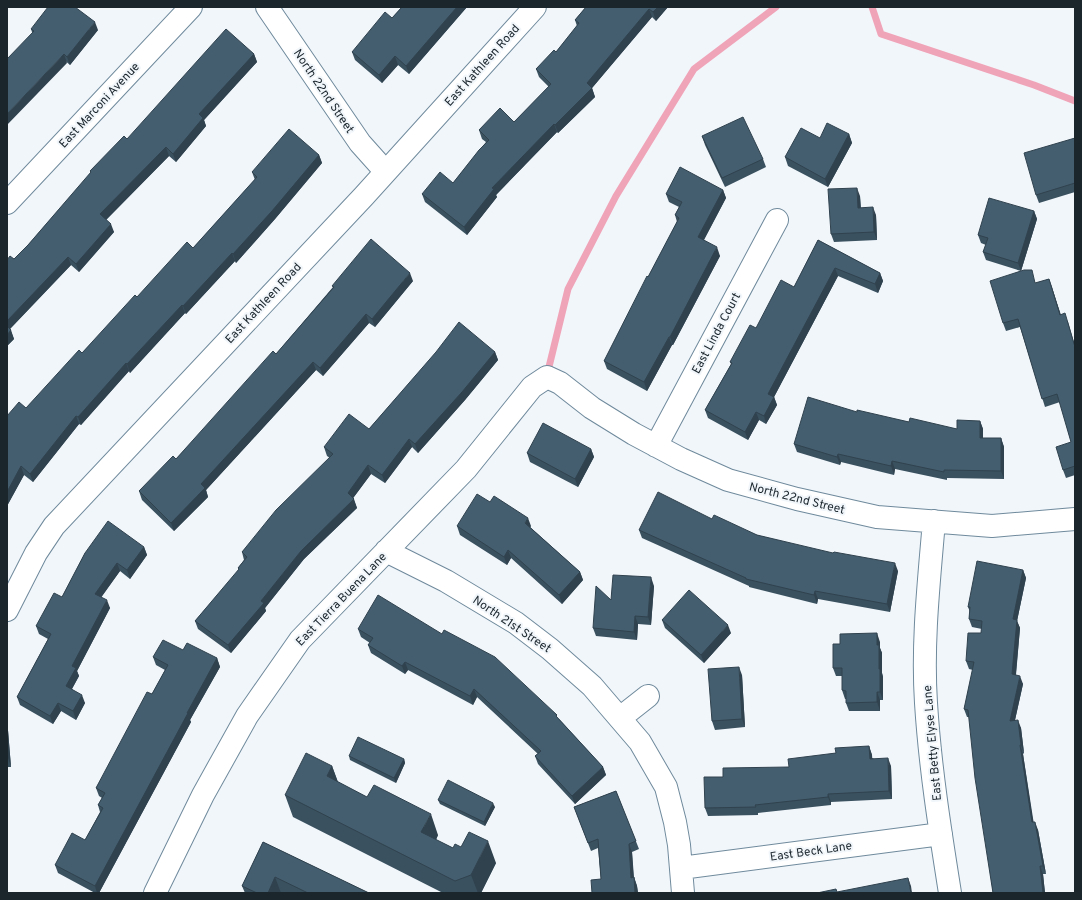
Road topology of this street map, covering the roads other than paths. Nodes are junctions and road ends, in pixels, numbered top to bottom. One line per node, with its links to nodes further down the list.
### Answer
1 (191, 7): 5 (street, East Marconi Avenue)
2 (267, 7): 4 (street, North 22nd Street)
3 (535, 7): 4 (street, East Kathleen Road)
4 (385, 171): 12 (street, East Kathleen Road)
5 (7, 203)
6 (777, 220): 8 (street, East Linda Court)
7 (546, 377): 8 (street, North 22nd Street); 11 (street, East Tierra Buena Lane)
8 (656, 446): 10 (street, North 22nd Street)
9 (1075, 519): 10 (street, North 22nd Street)
10 (934, 521): 15 (street, East Betty Elyse Lane)
11 (386, 551): 14 (street, North 21st Street); 17 (street, East Tierra Buena Lane)
12 (7, 610)
13 (648, 696): 14 (street)
14 (620, 718): 16 (street, North 21st Street)
15 (941, 834): 16 (street, East Beck Lane); 19 (street, East Betty Elyse Lane)
16 (681, 868): 18 (street, North 21st Street)
17 (155, 893)
18 (684, 893)
19 (950, 893)

